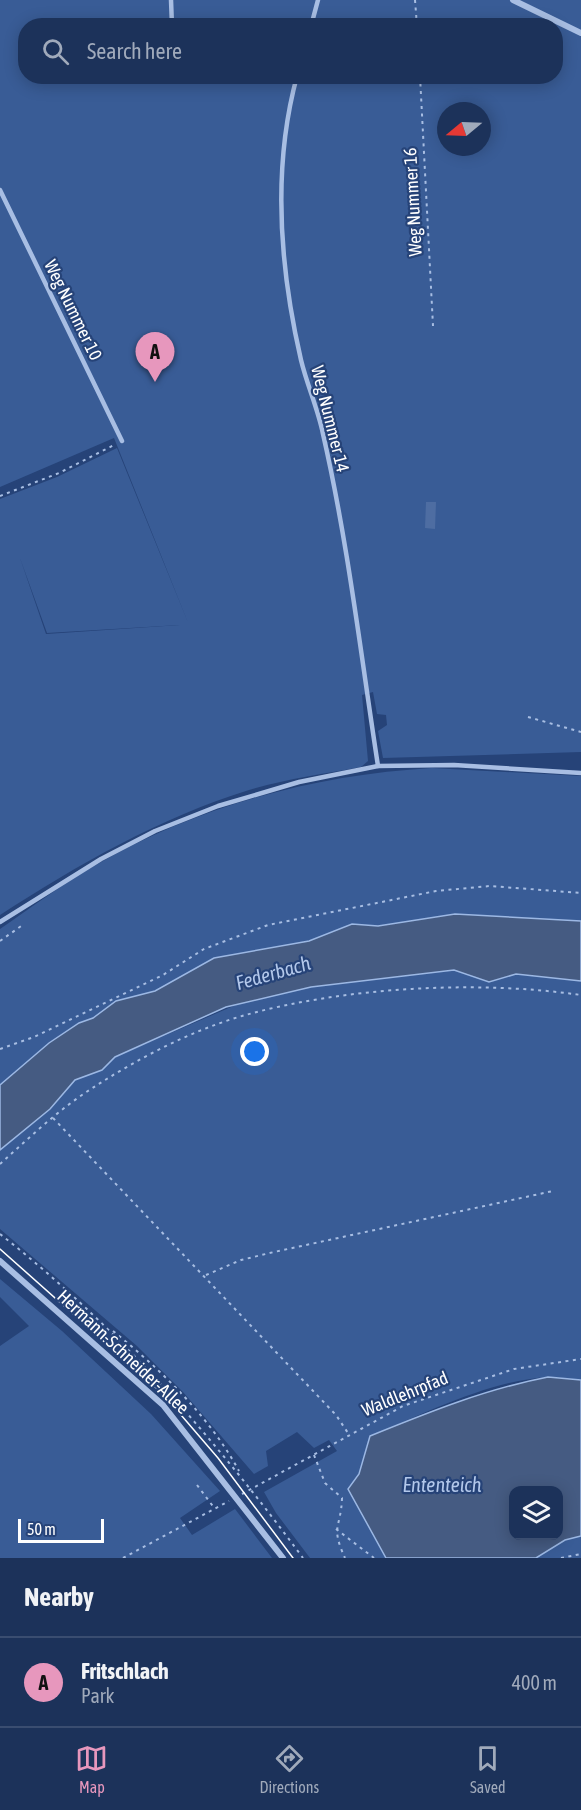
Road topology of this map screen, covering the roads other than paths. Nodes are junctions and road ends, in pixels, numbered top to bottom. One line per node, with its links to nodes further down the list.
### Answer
1 (171, 0): 4 (lane)
2 (318, 0): 5 (lane)
3 (513, 0): 6 (street)
4 (172, 18)
5 (313, 18)
6 (550, 18)
7 (563, 24): 8 (street)
8 (581, 33)
9 (296, 84): 12 (lane, Weg Nummer 14)
10 (0, 190): 11 (lane, Weg Nummer 10)
11 (122, 441)
12 (378, 766): 13 (lane); 14 (lane)
13 (581, 773)
14 (0, 922)
15 (0, 1261): 16 (street, Hermann-Schneider-Allee)
16 (283, 1558)

